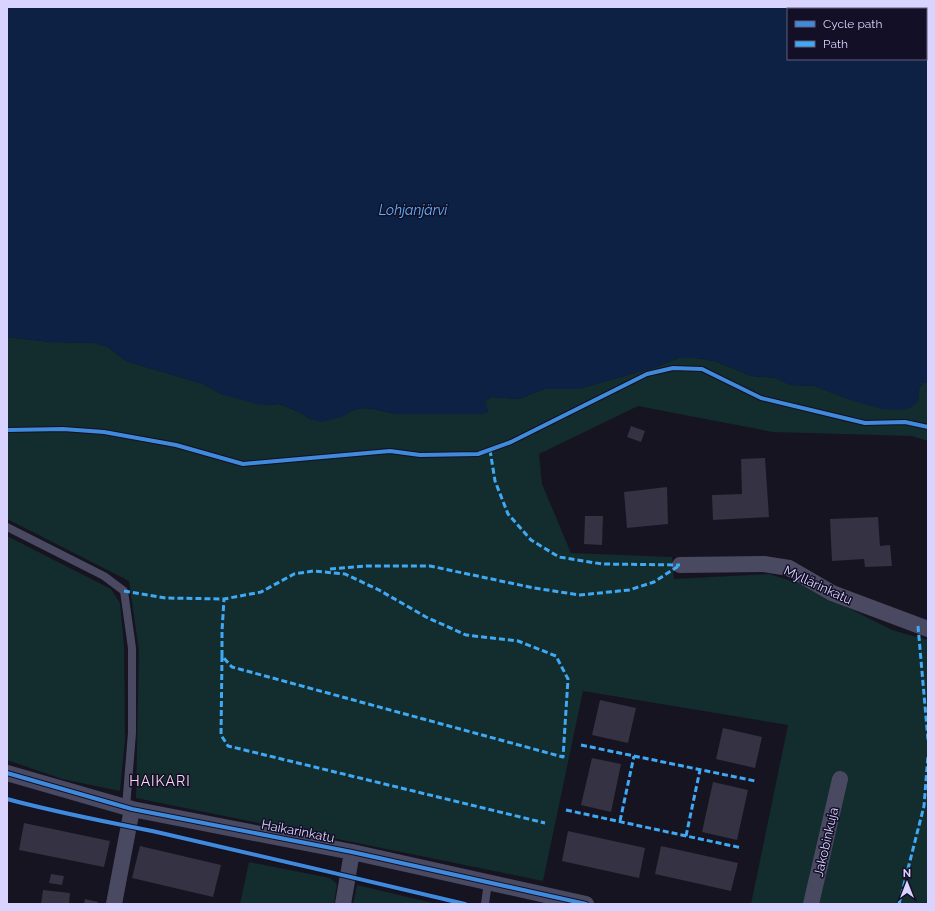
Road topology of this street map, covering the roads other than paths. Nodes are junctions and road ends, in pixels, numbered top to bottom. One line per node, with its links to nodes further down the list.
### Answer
1 (7, 527): 6 (lane)
2 (680, 565): 3 (street, Myllärinkatu)
3 (928, 629)
4 (7, 773): 6 (street, Haikarinkatu)
5 (840, 779): 13 (street, Jakobinkuja)
6 (129, 808): 7 (street, Haikarinkatu); 9 (street)
7 (352, 852): 8 (street, Haikarinkatu); 10 (street)
8 (488, 882): 11 (lane); 12 (street, Haikarinkatu)
9 (114, 904)
10 (342, 904)
11 (485, 904)
12 (586, 904)
13 (811, 904)

